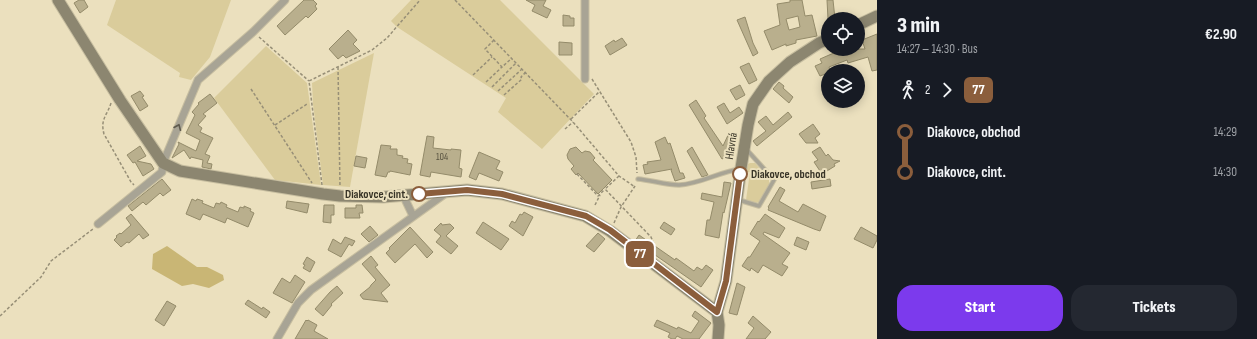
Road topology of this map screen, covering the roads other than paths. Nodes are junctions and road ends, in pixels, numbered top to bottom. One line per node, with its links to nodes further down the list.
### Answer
1 (58, 0): 9 (street)
2 (285, 0): 9 (street, one-way to 2)
3 (585, 0): 7 (street)
4 (877, 16): 5 (street)
5 (865, 22)
6 (821, 42): 8 (street, Hlavná)
7 (585, 79)
8 (745, 148): 10 (street, Hlavná); 14 (lane)
9 (163, 163): 13 (street); 16 (street)
10 (741, 168): 11 (lane); 14 (street, Hlavná)
11 (638, 178)
12 (447, 192): 13 (street); 15 (street); 17 (street)
13 (403, 195): 15 (street)
14 (737, 199): 17 (street, Hlavná)
15 (413, 216): 18 (street)
16 (98, 224)
17 (717, 312): 19 (street, Hlavná)
18 (277, 339)
19 (718, 339)

